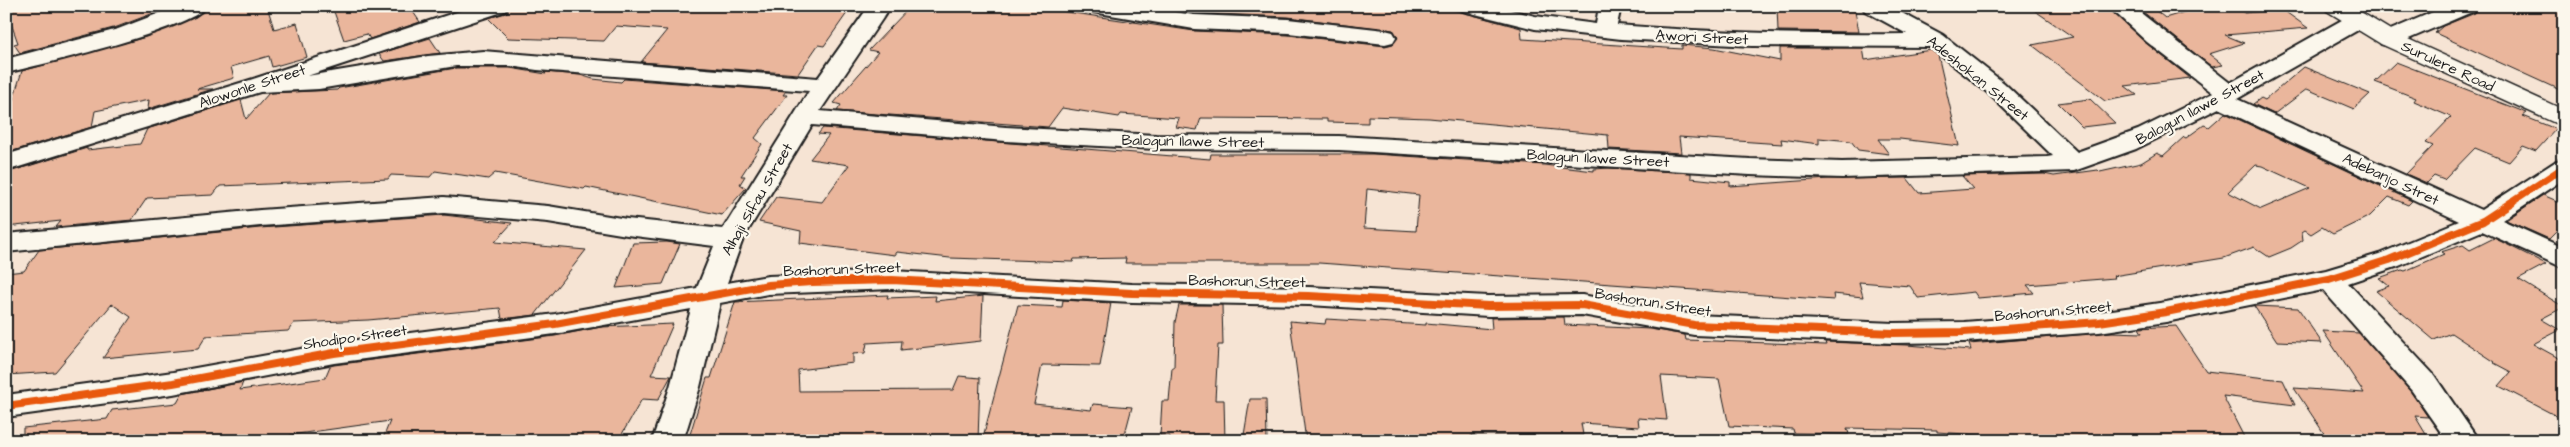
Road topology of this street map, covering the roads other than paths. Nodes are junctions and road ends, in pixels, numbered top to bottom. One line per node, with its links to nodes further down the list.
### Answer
1 (497, 6): 11 (street, Alowonle Street)
2 (880, 6): 19 (street, Alhaji Sifau Street)
3 (1093, 6): 14 (street)
4 (1471, 6): 13 (street, Awori Street)
5 (1610, 6): 13 (street)
6 (1873, 6): 16 (street, Adeshokan Street)
7 (2119, 6): 20 (street, Adebanjo Stret)
8 (2335, 6): 12 (main road, Surulere Road)
9 (2466, 6): 15 (street)
10 (194, 7): 17 (street)
11 (440, 14): 18 (street, Alowonle Street)
12 (2357, 21): 15 (main road, Surulere Road); 20 (street, Balogun Ilawe Street)
13 (1605, 31): 16 (street, Awori Street)
14 (1385, 37)
15 (2389, 39): 22 (main road, Surulere Road)
16 (1935, 40): 24 (street, Adeshokan Street)
17 (6, 66)
18 (258, 85): 19 (street); 23 (street, Alowonle Street)
19 (824, 85): 21 (street, Alhaji Sifau Street)
20 (2223, 97): 24 (street, Balogun Ilawe Street); 26 (street, Adebanjo Stret)
21 (806, 117): 24 (street, Balogun Ilawe Street); 27 (street, Alhaji Sifau Street)
22 (2564, 120)
23 (6, 163)
24 (2074, 163)
25 (2564, 167): 26 (street, Bashorun Street)
26 (2483, 221): 29 (street, Adebanjo Stret); 30 (street, Bashorun Street)
27 (730, 238): 28 (street); 31 (street, Alhaji Sifau Street)
28 (6, 243)
29 (2564, 259)
30 (2329, 279): 31 (street, Bashorun Street); 34 (street)
31 (708, 296): 32 (street, Shodipo Street); 33 (street, Alhaji Sifau Street)
32 (6, 406)
33 (667, 441)
34 (2464, 441)

